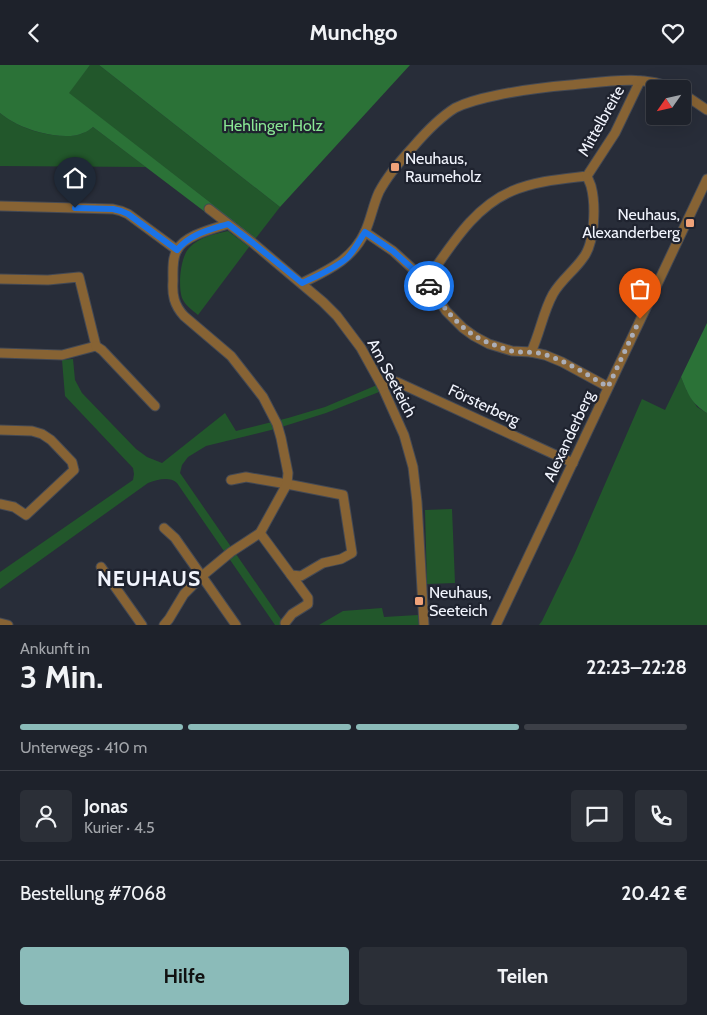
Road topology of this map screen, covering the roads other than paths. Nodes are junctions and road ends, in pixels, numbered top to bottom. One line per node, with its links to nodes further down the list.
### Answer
1 (640, 81): 2 (street); 5 (street, Mittelbreite); 10 (street)
2 (646, 81)
3 (691, 99): 4 (street)
4 (707, 110)
5 (587, 175): 13 (street, Mittelbreite); 16 (street, Mittelbreite)
6 (707, 179): 19 (street, Alexanderberg)
7 (0, 206): 11 (street)
8 (209, 209): 9 (street, Am Seeteich)
9 (228, 224): 11 (street); 14 (street, Am Seeteich)
10 (365, 232): 13 (street); 14 (street)
11 (177, 250): 24 (street)
12 (0, 279): 15 (street)
13 (426, 281): 16 (street)
14 (302, 283): 18 (street, Am Seeteich)
15 (96, 346): 17 (street); 20 (street)
16 (531, 352): 19 (street)
17 (0, 353)
18 (382, 385): 22 (street, Försterberg); 37 (street, Am Seeteich)
19 (608, 387): 22 (street, Alexanderberg)
20 (155, 406)
21 (0, 430): 25 (street)
22 (574, 463): 38 (street, Alexanderberg)
23 (231, 480): 24 (street)
24 (287, 484): 27 (street); 29 (street)
25 (0, 504)
26 (164, 528): 30 (street)
27 (260, 533): 29 (street); 30 (street)
28 (101, 567): 34 (street)
29 (292, 575): 32 (street)
30 (202, 576): 35 (street); 36 (street)
31 (0, 623): 33 (street)
32 (285, 623)
33 (8, 625)
34 (142, 625)
35 (164, 625)
36 (236, 625)
37 (424, 625)
38 (496, 625)

